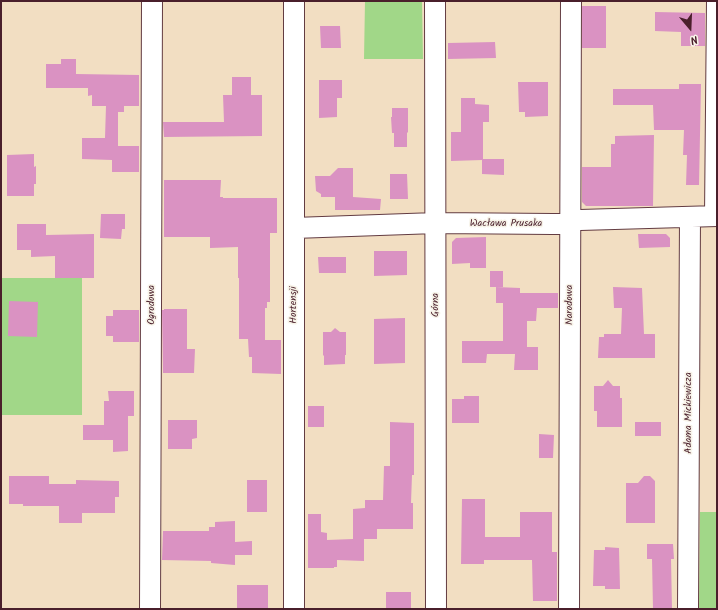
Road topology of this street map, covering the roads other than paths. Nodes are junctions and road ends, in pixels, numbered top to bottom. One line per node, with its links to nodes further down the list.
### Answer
1 (152, 1): 11 (street, Ogrodowa)
2 (294, 1): 10 (street, Hortensji)
3 (435, 1): 9 (street, Górna)
4 (571, 1): 8 (street, Narodowa)
5 (717, 1): 6 (street)
6 (716, 216): 7 (street, Wacława Prusaka)
7 (690, 217): 8 (street, Wacława Prusaka); 15 (street, Adama Mickiewicza)
8 (570, 222): 9 (street, Wacława Prusaka); 14 (street, Narodowa)
9 (436, 223): 10 (street, Wacława Prusaka); 13 (street, Górna)
10 (294, 228): 12 (street, Hortensji)
11 (150, 609)
12 (294, 609)
13 (436, 609)
14 (569, 609)
15 (688, 609)

